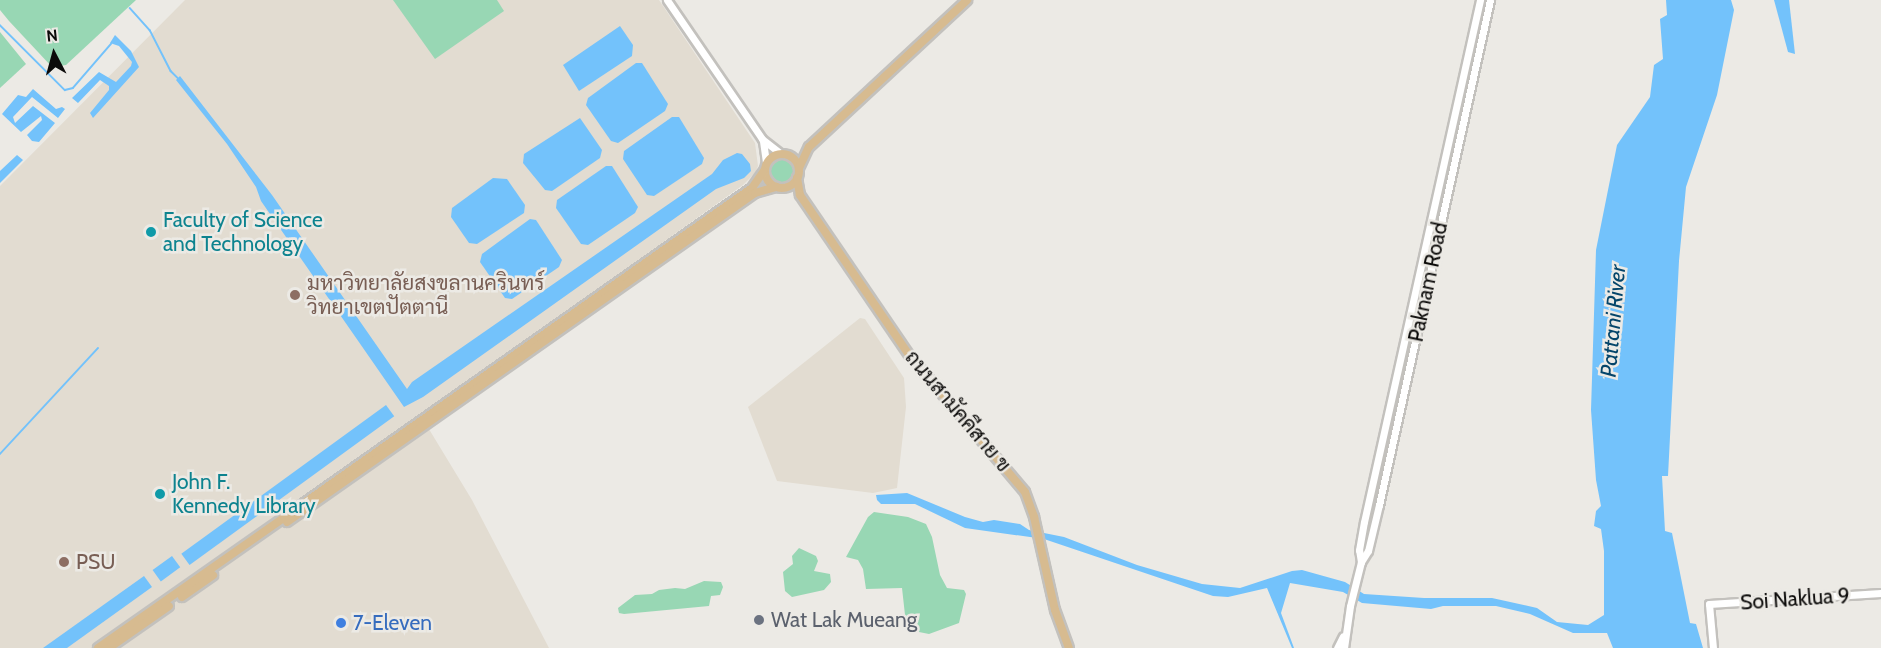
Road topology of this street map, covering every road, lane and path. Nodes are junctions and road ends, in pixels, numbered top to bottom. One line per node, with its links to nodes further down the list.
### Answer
1 (667, 0): 5 (street)
2 (967, 0): 6 (main road)
3 (1480, 0): 12 (street, Paknam Road)
4 (1490, 0): 13 (street, Paknam Road)
5 (762, 139): 7 (street); 8 (street)
6 (809, 147): 7 (main road); 9 (main road)
7 (784, 154): 8 (main road); 9 (main road)
8 (765, 167): 10 (main road); 16 (main road)
9 (798, 173): 10 (main road); 11 (main road, ถนนสามัคคีสาย ข)
10 (778, 187): 11 (main road); 16 (main road)
11 (800, 195): 22 (main road, ถนนสามัคคีสาย ข)
12 (1436, 204): 13 (street); 14 (street, Paknam Road)
13 (1445, 206): 15 (street, Paknam Road)
14 (1394, 394): 15 (street); 17 (street, Paknam Road)
15 (1403, 396): 17 (street, Paknam Road)
16 (284, 521): 20 (main road); 21 (main road)
17 (1361, 562): 19 (street, Paknam Road)
18 (1881, 593): 25 (street, Soi Naklua 9)
19 (1345, 634): 23 (street, Paknam Road); 24 (street, Paknam Road)
20 (98, 648)
21 (109, 648)
22 (1069, 648)
23 (1337, 648)
24 (1344, 648)
25 (1713, 648)

